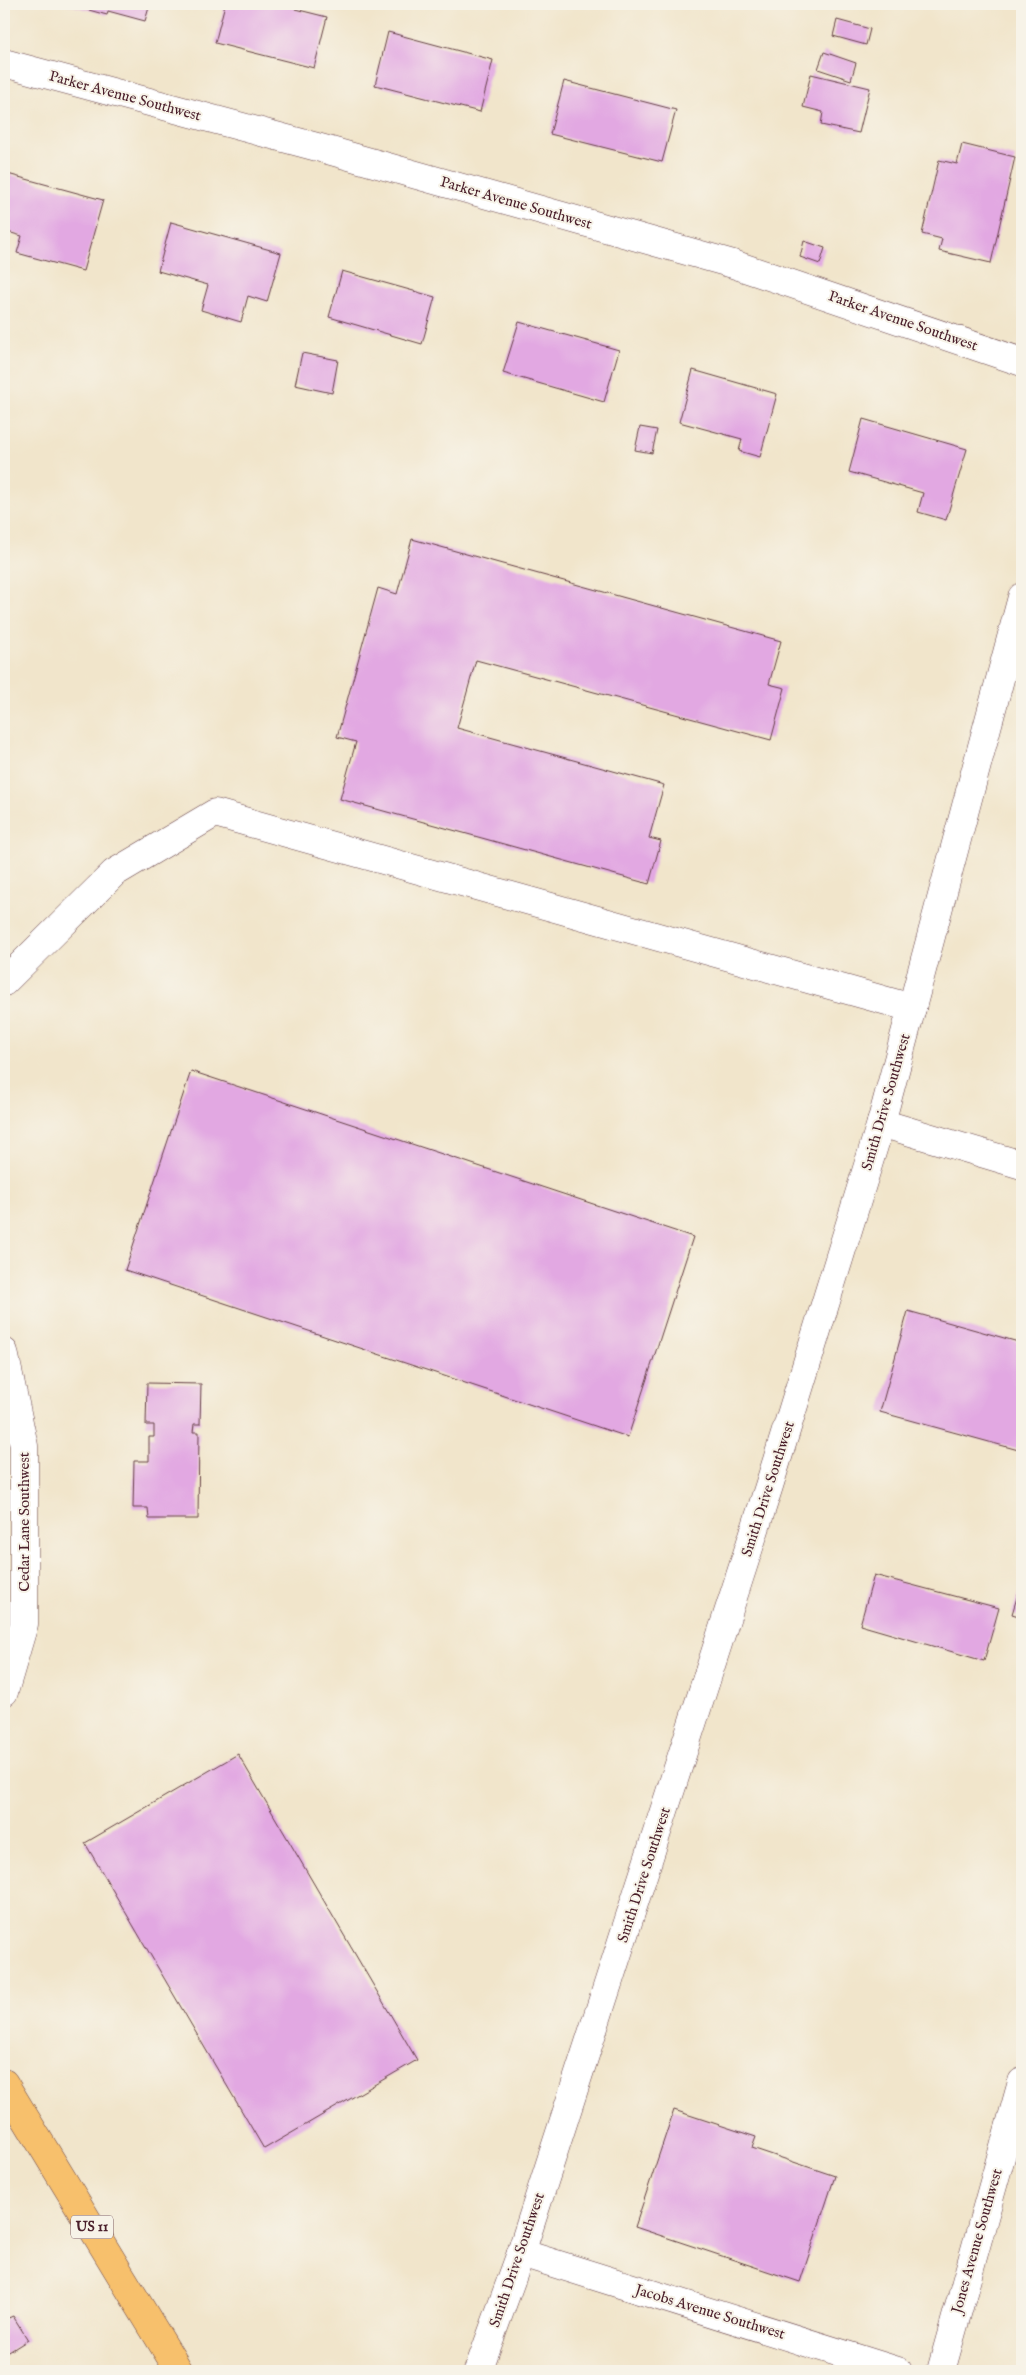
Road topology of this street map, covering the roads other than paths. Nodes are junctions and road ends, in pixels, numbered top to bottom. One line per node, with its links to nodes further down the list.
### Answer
1 (4, 63): 2 (street, Parker Avenue Southwest)
2 (1022, 362)
3 (1022, 597): 5 (street, Smith Drive Southwest)
4 (4, 982): 5 (street)
5 (912, 1008): 6 (street, Smith Drive Southwest)
6 (881, 1123): 7 (street); 12 (street, Smith Drive Southwest)
7 (1022, 1165)
8 (4, 1352): 9 (street, Cedar Lane Southwest)
9 (4, 1692)
10 (4, 2083): 13 (main road, US 11)
11 (1021, 2087): 16 (street, Jones Avenue Southwest)
12 (521, 2253): 14 (street, Smith Drive Southwest); 15 (street, Jacobs Avenue Southwest)
13 (179, 2371)
14 (478, 2371)
15 (898, 2371)
16 (941, 2371)

